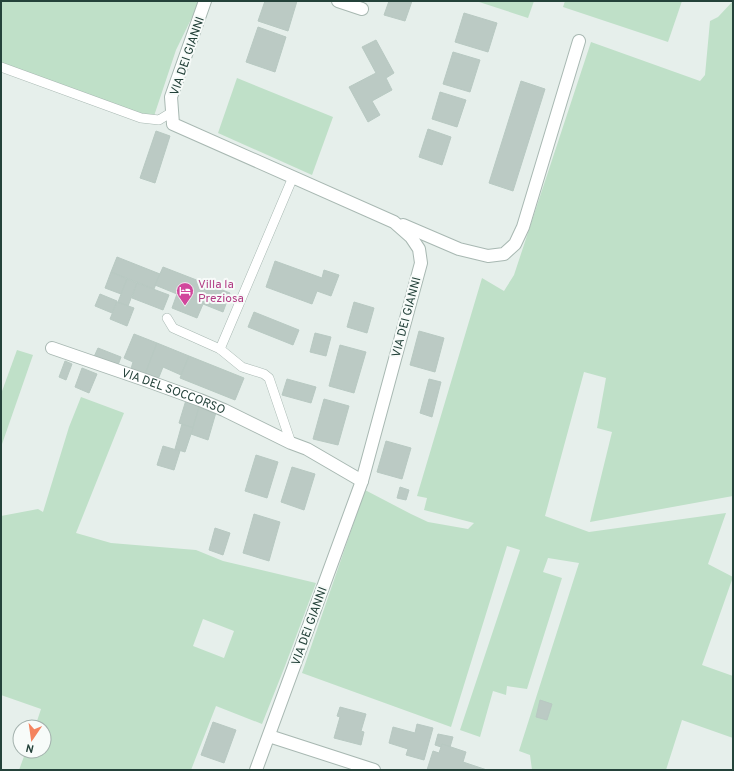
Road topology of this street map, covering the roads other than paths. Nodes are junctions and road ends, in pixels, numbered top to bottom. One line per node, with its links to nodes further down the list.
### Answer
1 (205, 1): 6 (street, VIA DEI GIANNI)
2 (338, 1): 3 (street)
3 (362, 10)
4 (579, 41): 8 (street)
5 (1, 68): 6 (lane)
6 (172, 112): 7 (street, VIA DEI GIANNI)
7 (293, 177): 8 (street, VIA DEI GIANNI); 11 (lane)
8 (394, 222): 13 (street, VIA DEI GIANNI)
9 (167, 318): 11 (lane)
10 (52, 348): 12 (street, VIA DEL SOCCORSO)
11 (220, 349): 12 (lane)
12 (291, 443): 13 (street, VIA DEL SOCCORSO)
13 (362, 481): 14 (street, VIA DEI GIANNI)
14 (268, 736): 15 (street, VIA DEI GIANNI); 16 (street)
15 (256, 770)
16 (374, 770)

